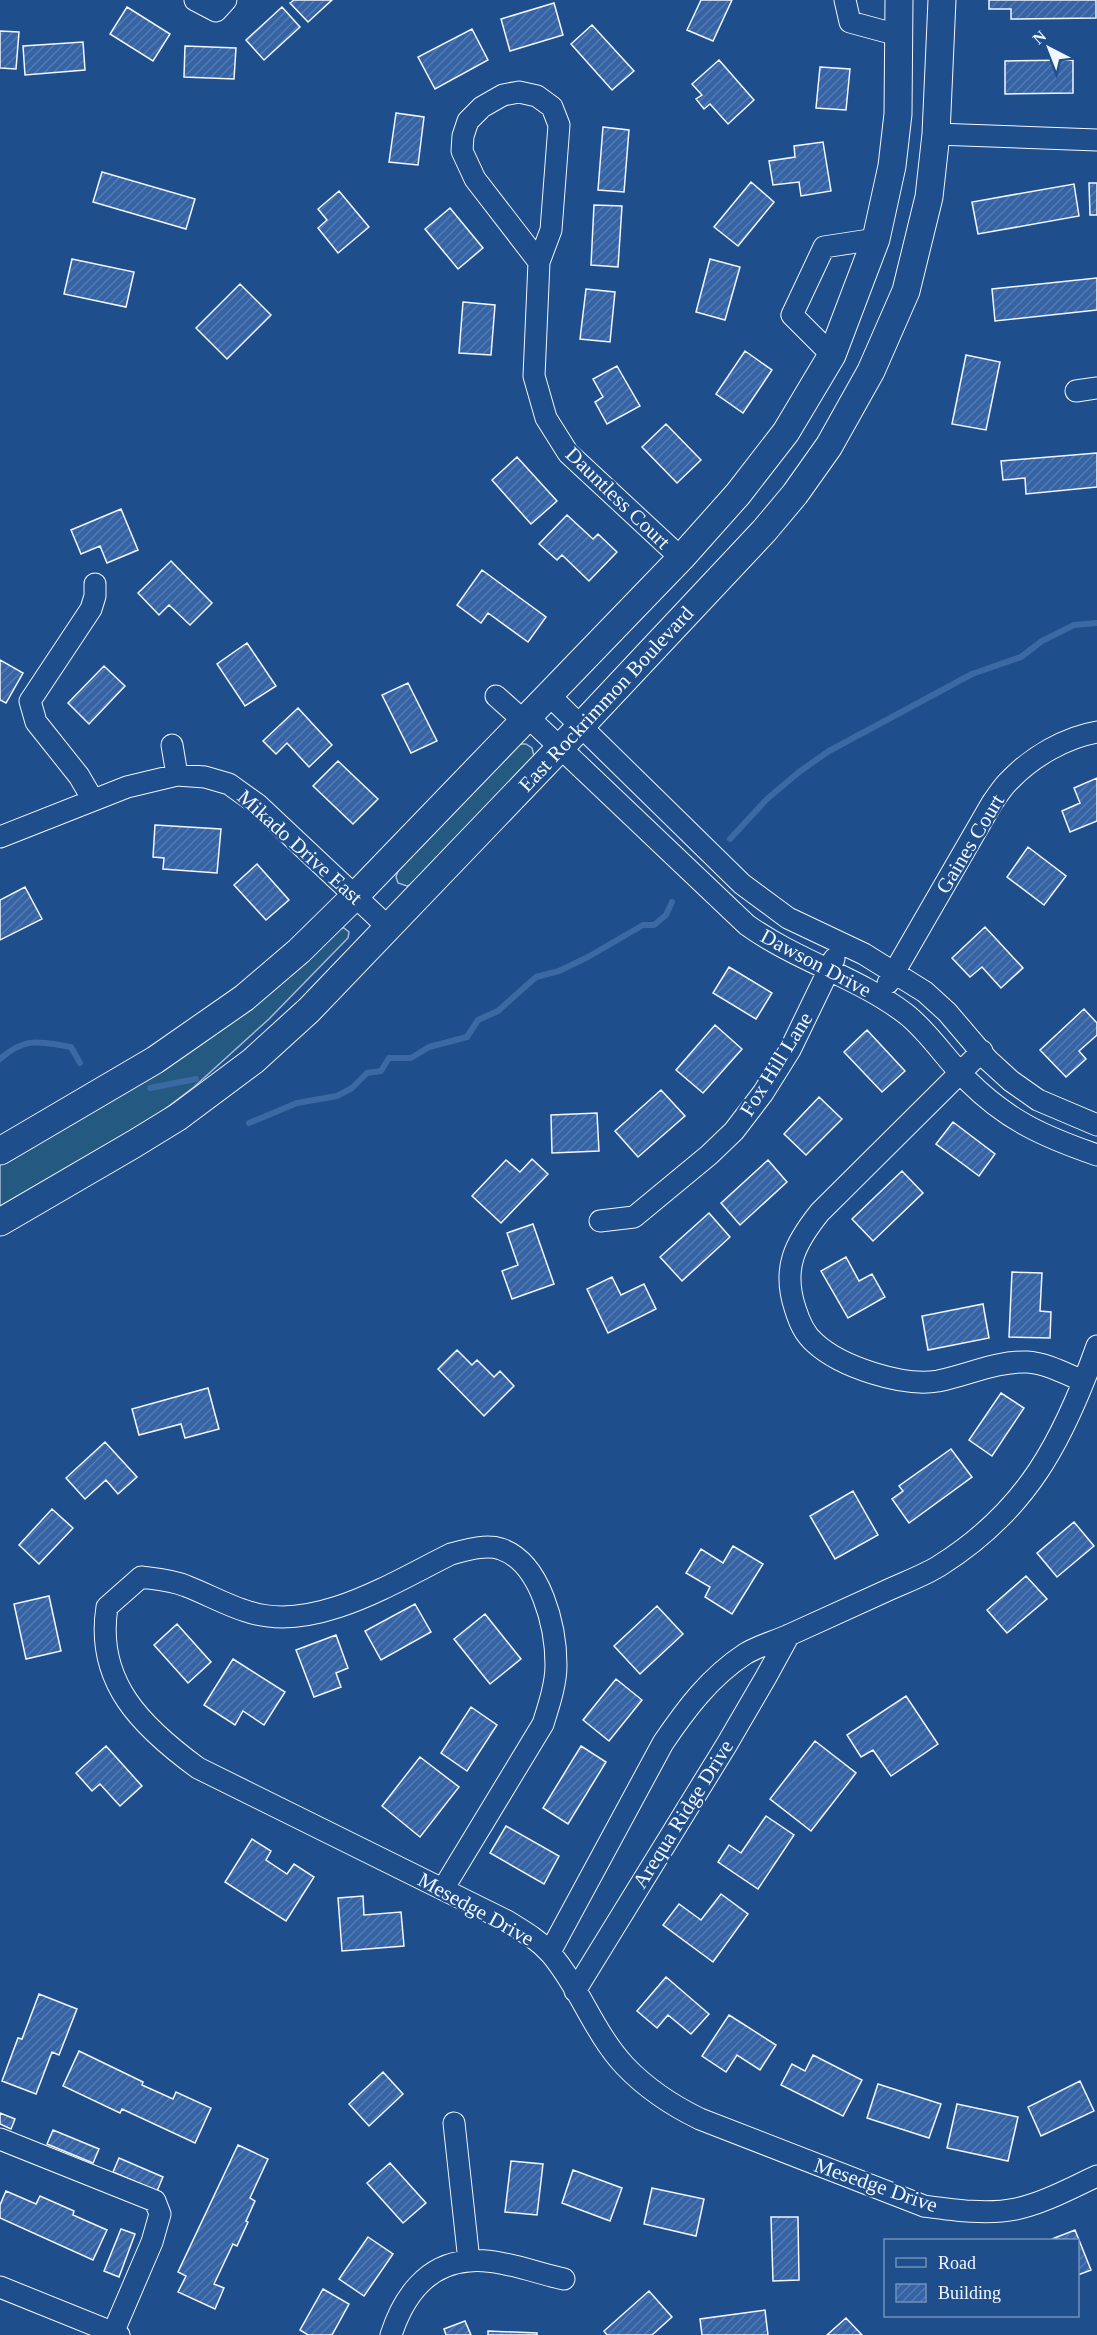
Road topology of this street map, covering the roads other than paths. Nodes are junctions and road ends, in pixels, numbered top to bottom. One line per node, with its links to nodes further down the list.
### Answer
1 (195, 0): 2 (street)
2 (226, 0)
3 (845, 0): 6 (street)
4 (899, 0): 6 (main road, East Rockrimmon Boulevard)
5 (942, 0): 7 (main road, East Rockrimmon Boulevard)
6 (898, 35): 9 (main road, East Rockrimmon Boulevard)
7 (936, 134): 8 (street); 19 (main road, East Rockrimmon Boulevard)
8 (1097, 140)
9 (876, 239): 11 (main road, East Rockrimmon Boulevard); 11 (street)
10 (539, 262): 10 (street, Dauntless Court); 14 (street, Dauntless Court)
11 (831, 355): 14 (main road, East Rockrimmon Boulevard)
12 (1097, 388): 13 (street)
13 (1076, 391)
14 (681, 558): 16 (main road, East Rockrimmon Boulevard)
15 (95, 584): 24 (street)
16 (549, 695): 18 (main road, East Rockrimmon Boulevard); 19 (street, Dawson Drive)
17 (496, 696): 18 (street, Dawson Drive)
18 (526, 719): 22 (street, Dawson Drive); 26 (main road, East Rockrimmon Boulevard)
19 (581, 726): 22 (main road, East Rockrimmon Boulevard); 28 (street, Dawson Drive)
20 (1097, 732): 30 (street, Gaines Court)
21 (172, 745): 23 (street)
22 (560, 748): 27 (main road, East Rockrimmon Boulevard); 29 (street, Dawson Drive)
23 (177, 775): 24 (street, Mikado Drive East); 26 (street, Mikado Drive East)
24 (93, 800): 25 (street, Mikado Drive East)
25 (0, 837)
26 (355, 896): 27 (street, Mikado Drive East); 35 (main road, East Rockrimmon Boulevard)
27 (389, 928): 38 (main road, East Rockrimmon Boulevard)
28 (841, 944): 29 (street, Fox Hill Lane); 30 (street, Dawson Drive)
29 (829, 971): 31 (street, Dawson Drive); 37 (street, Fox Hill Lane)
30 (895, 972): 31 (street, Gaines Court); 32 (street, Dawson Drive)
31 (879, 997): 33 (street, Dawson Drive)
32 (982, 1051): 33 (street); 34 (street, Dawson Drive)
33 (960, 1072): 36 (street, Dawson Drive); 40 (street)
34 (1097, 1125)
35 (0, 1151)
36 (1097, 1155)
37 (600, 1221)
38 (0, 1222)
39 (1095, 1357): 40 (street)
40 (1083, 1381): 41 (street)
41 (789, 1635): 43 (street); 44 (street, Arequa Ridge Drive)
42 (443, 1889): 42 (street, Mesedge Drive); 43 (street, Mesedge Drive)
43 (550, 1952): 44 (street, Mesedge Drive)
44 (575, 1991): 47 (street, Mesedge Drive)
45 (454, 2123): 48 (street)
46 (0, 2139): 51 (street)
47 (1096, 2178)
48 (469, 2260): 49 (street); 52 (street)
49 (564, 2279)
50 (0, 2287): 51 (street)
51 (116, 2334)
52 (391, 2335)

